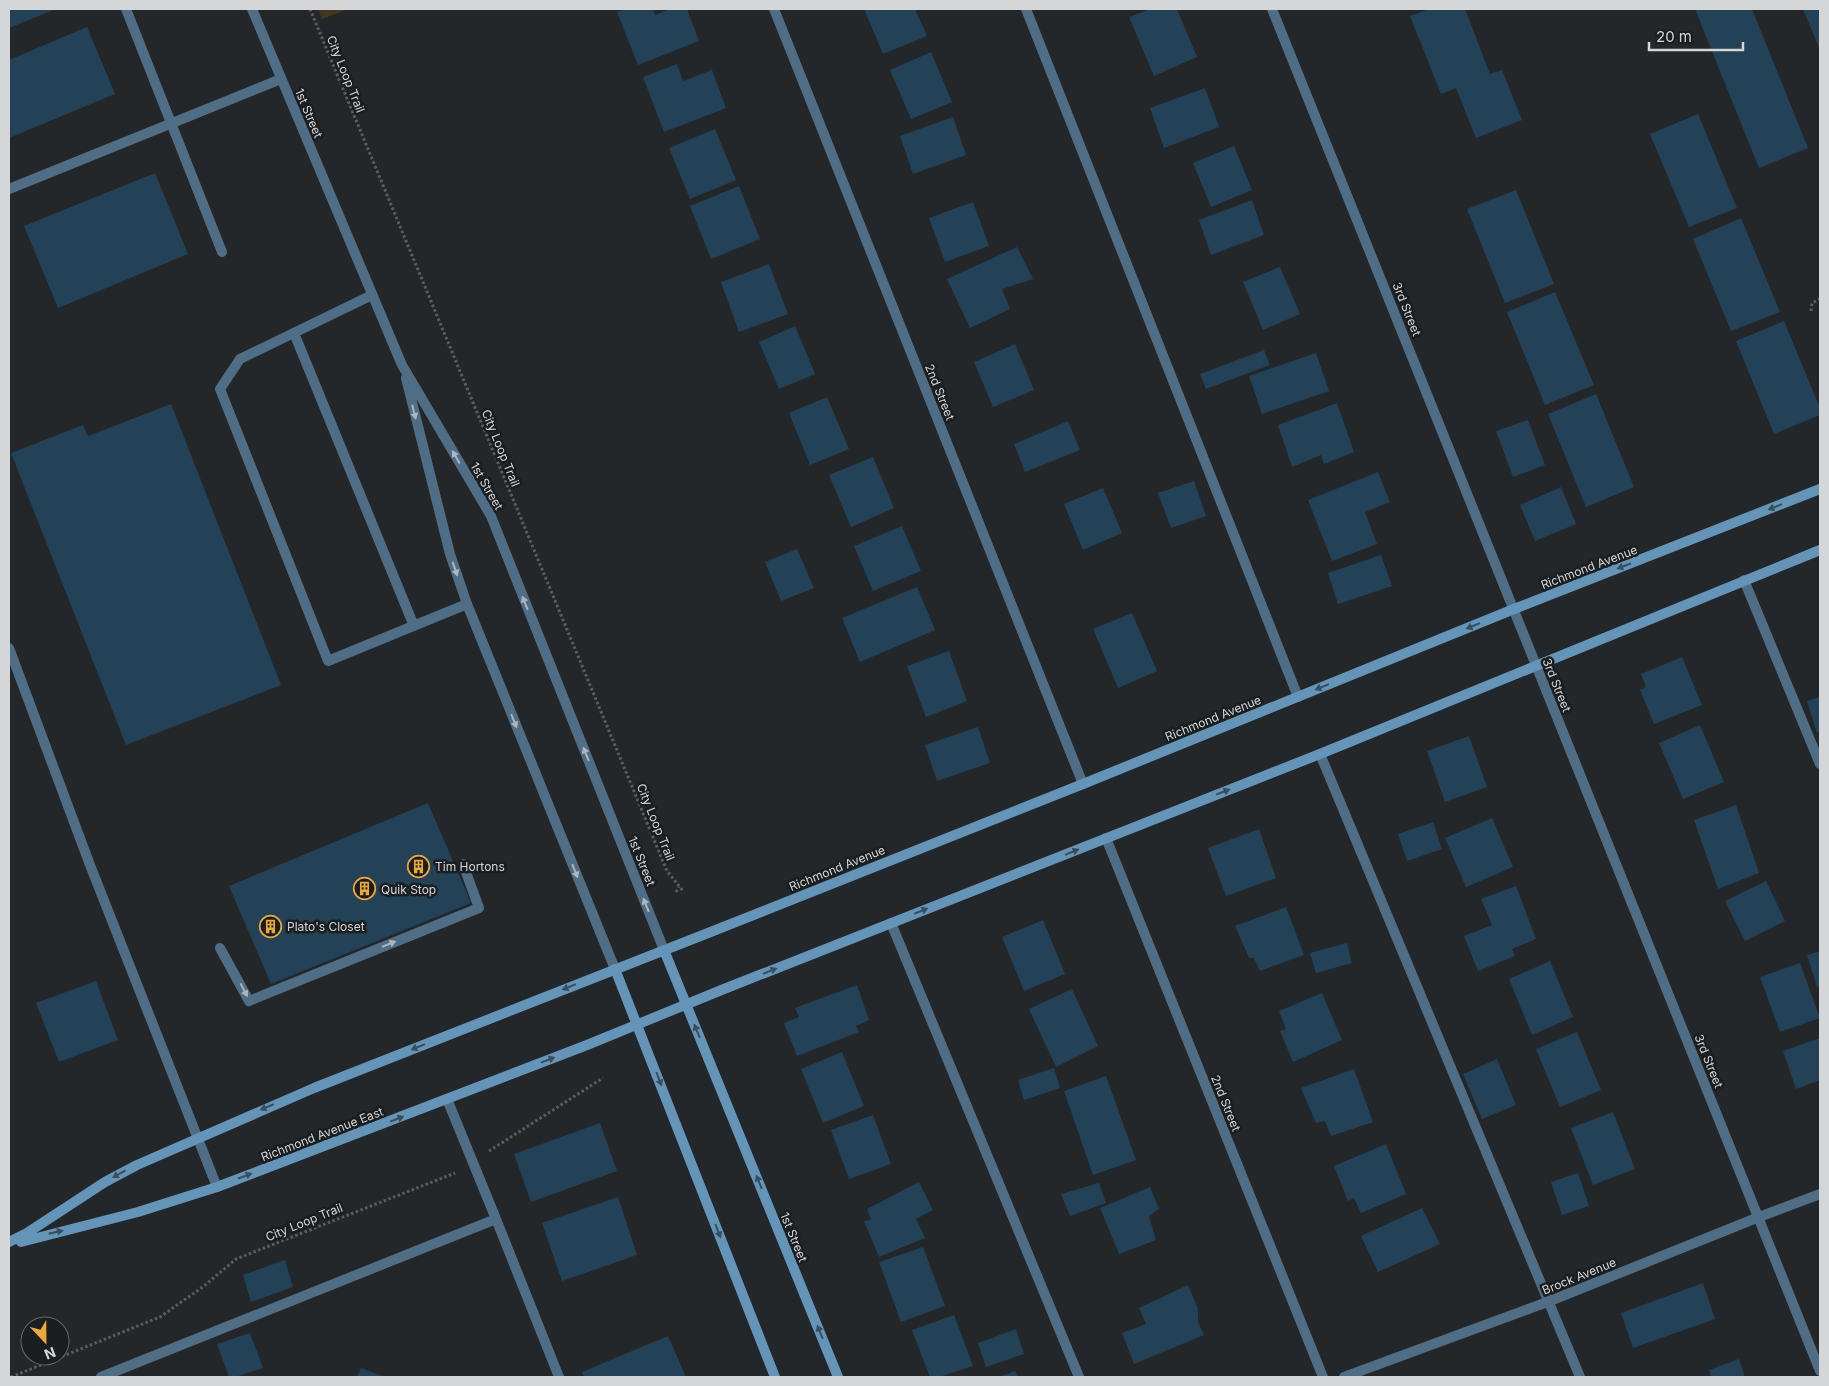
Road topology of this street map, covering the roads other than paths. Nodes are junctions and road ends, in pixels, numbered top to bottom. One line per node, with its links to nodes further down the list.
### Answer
1 (126, 9): 7 (street)
2 (252, 9): 6 (street, 1st Street)
3 (774, 9): 24 (street, 2nd Street)
4 (1026, 9): 21 (street)
5 (1272, 9): 17 (street, 3rd Street)
6 (281, 79): 7 (street); 10 (street, 1st Street)
7 (170, 123): 8 (street); 9 (street)
8 (9, 189)
9 (222, 252)
10 (372, 295): 11 (street); 12 (street, 1st Street)
11 (294, 333): 18 (street); 18 (street)
12 (402, 365): 16 (street, 1st Street, one-way to 16); 29 (street, 1st Street, one-way to 12)
13 (1820, 489): 17 (main road, Richmond Avenue, one-way to 17)
14 (1820, 550): 15 (main road)
15 (1744, 580): 20 (main road); 23 (street)
16 (467, 604): 18 (street); 30 (street, 1st Street, one-way to 30)
17 (1514, 609): 20 (street, 3rd Street); 21 (main road, Richmond Avenue, one-way to 21)
18 (414, 626)
19 (9, 648): 34 (street)
20 (1536, 665): 22 (main road); 37 (street, 3rd Street)
21 (1298, 697): 24 (main road, Richmond Avenue)
22 (1320, 754): 25 (main road, one-way to 22); 40 (street)
23 (1820, 764)
24 (1083, 784): 29 (main road, Richmond Avenue)
25 (1106, 838): 27 (main road, one-way to 25); 47 (street, 2nd Street)
26 (464, 864): 28 (street, one-way to 26)
27 (891, 923): 31 (main road, one-way to 27); 46 (street)
28 (220, 948)
29 (664, 950): 30 (main road, Richmond Avenue); 31 (main road, 1st Street)
30 (615, 969): 32 (main road, 1st Street); 34 (main road, Richmond Avenue East, one-way to 34)
31 (686, 1005): 32 (main road); 45 (main road, 1st Street, one-way to 31)
32 (638, 1026): 33 (main road, Richmond Avenue East, one-way to 32); 44 (main road, 1st Street, one-way to 44)
33 (447, 1099): 35 (main road, Richmond Avenue East, one-way to 33); 38 (street)
34 (198, 1138): 35 (street); 39 (main road, Richmond Avenue East, one-way to 39)
35 (217, 1187): 39 (main road, Richmond Avenue East, one-way to 35)
36 (1820, 1194): 37 (street, Brock Avenue)
37 (1758, 1216): 40 (street, Brock Avenue); 41 (street, 3rd Street)
38 (496, 1219): 42 (street); 43 (street)
39 (9, 1244)
40 (1550, 1301): 48 (street, Brock Avenue); 49 (street)
41 (1820, 1371)
42 (101, 1377)
43 (559, 1377)
44 (775, 1377)
45 (838, 1377)
46 (1079, 1377)
47 (1323, 1377)
48 (1344, 1377)
49 (1580, 1377)

